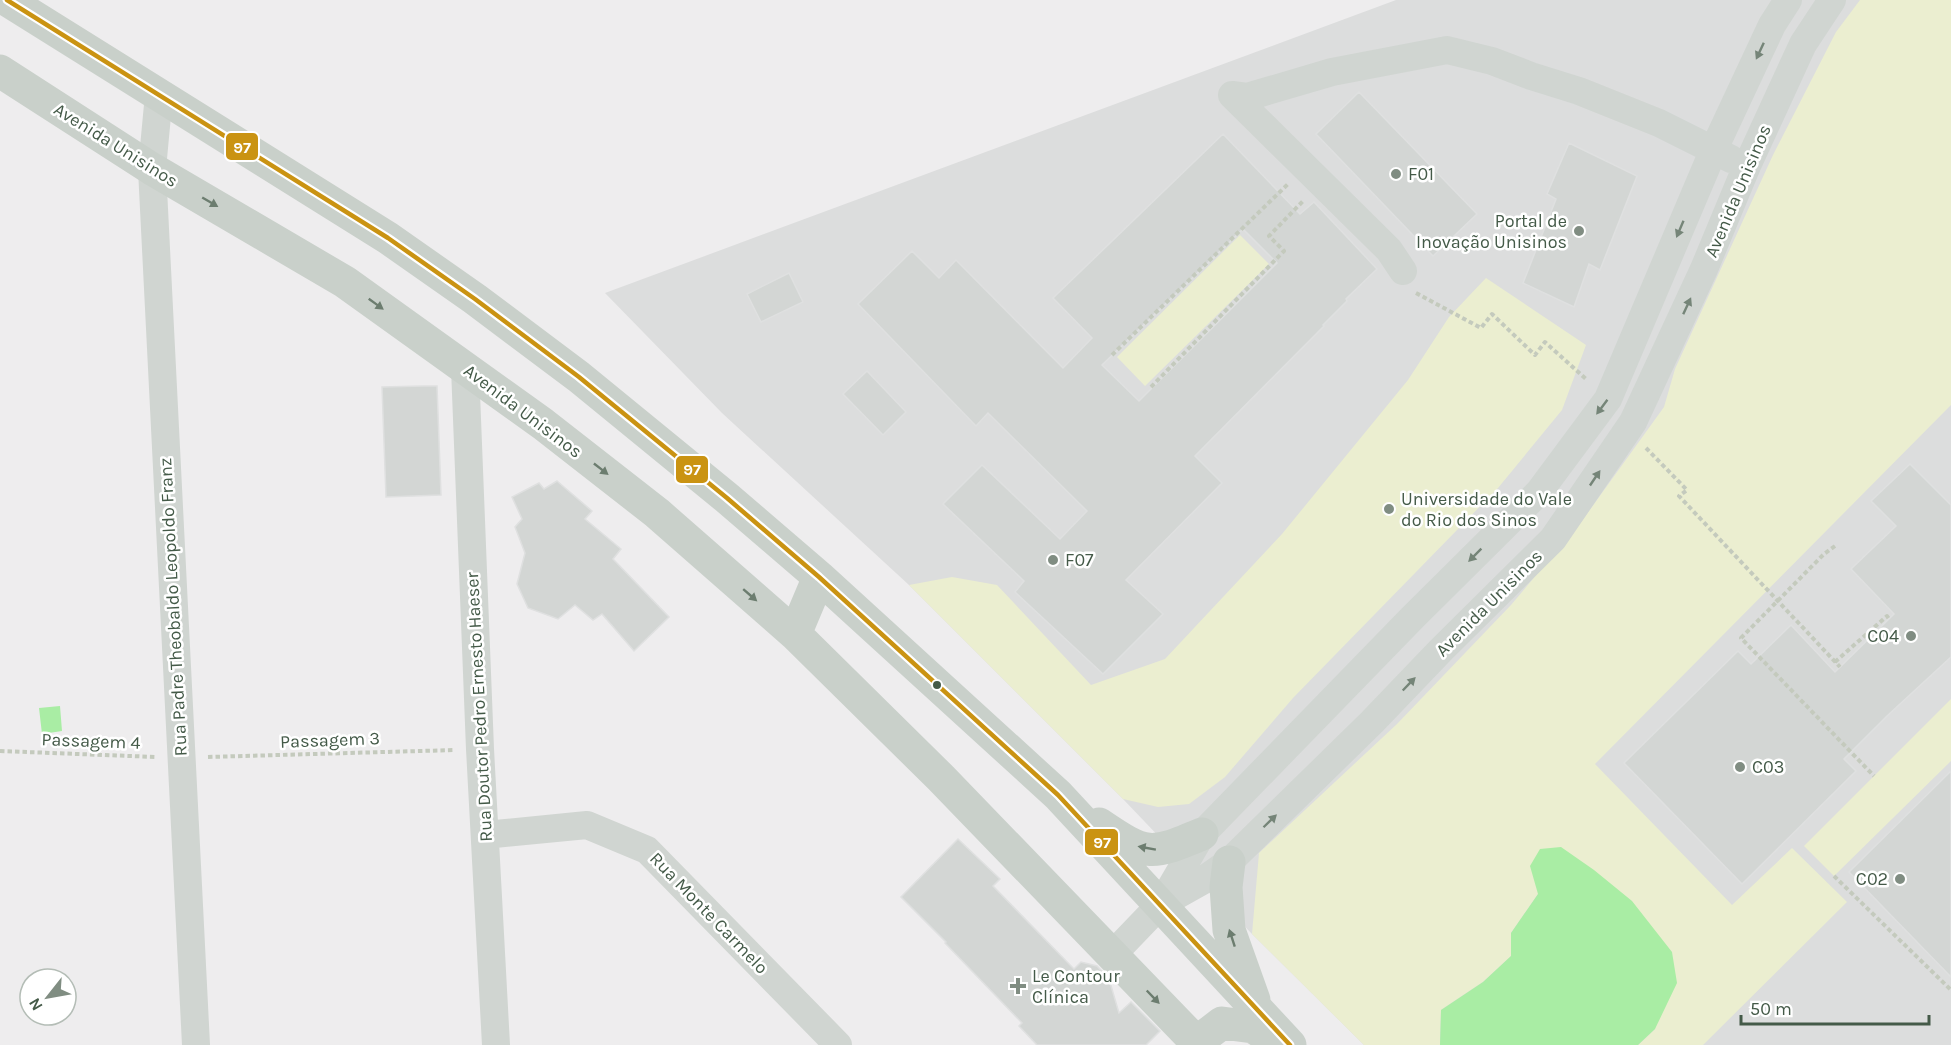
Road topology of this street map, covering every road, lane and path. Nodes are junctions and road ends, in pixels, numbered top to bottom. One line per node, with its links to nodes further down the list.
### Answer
1 (7, 0): 5 (main road)
2 (1788, 0): 6 (street, Avenida Unisinos, one-way to 6)
3 (1832, 0): 7 (street, Avenida Unisinos)
4 (0, 72): 8 (main road, Avenida Unisinos)
5 (159, 94): 8 (street, Rua Padre Theobaldo Leopoldo Franz); 18 (main road)
6 (1714, 150): 7 (street); 11 (street); 15 (street, Avenida Unisinos, one-way to 15)
7 (1746, 168): 31 (street, Avenida Unisinos, one-way to 7)
8 (152, 169): 13 (main road, Avenida Unisinos, one-way to 13); 26 (street, Rua Padre Theobaldo Leopoldo Franz)
9 (1290, 183): 12 (path)
10 (1305, 198): 14 (path)
11 (1409, 282): 15 (path)
12 (1112, 355)
13 (465, 368): 21 (main road, Avenida Unisinos, one-way to 21); 24 (street, Rua Doutor Pedro Ernesto Haeser)
14 (1151, 387)
15 (1608, 399): 29 (street, Avenida Unisinos, one-way to 29)
16 (1640, 442): 19 (path)
17 (1835, 546): 19 (path)
18 (819, 577): 21 (main road); 28 (main road)
19 (1779, 601): 22 (path); 27 (path)
20 (1889, 619): 22 (path)
21 (795, 634): 34 (main road, Avenida Unisinos)
22 (1835, 662): 23 (path)
23 (1840, 667)
24 (480, 749): 26 (path, Passagem 3); 30 (street, Rua Doutor Pedro Ernesto Haeser)
25 (0, 751): 26 (path, Passagem 4)
26 (181, 758): 38 (street, Rua Padre Theobaldo Leopoldo Franz)
27 (1874, 776)
28 (1058, 795): 29 (main road, one-way to 28); 33 (main road)
29 (1202, 834): 33 (street, Avenida Unisinos)
30 (485, 835): 39 (street, Rua Doutor Pedro Ernesto Haeser); 40 (street, Rua Monte Carmelo)
31 (1229, 862): 33 (street, Avenida Unisinos); 36 (main road, one-way to 31)
32 (1834, 876): 35 (path)
33 (1161, 904): 34 (street, Avenida Unisinos); 36 (main road)
34 (1112, 955): 37 (main road, Avenida Unisinos, one-way to 37)
35 (1951, 990)
36 (1258, 1013): 42 (main road)
37 (1197, 1044): 41 (main road)
38 (196, 1045)
39 (496, 1045)
40 (838, 1045)
41 (1281, 1045)
42 (1290, 1045)

